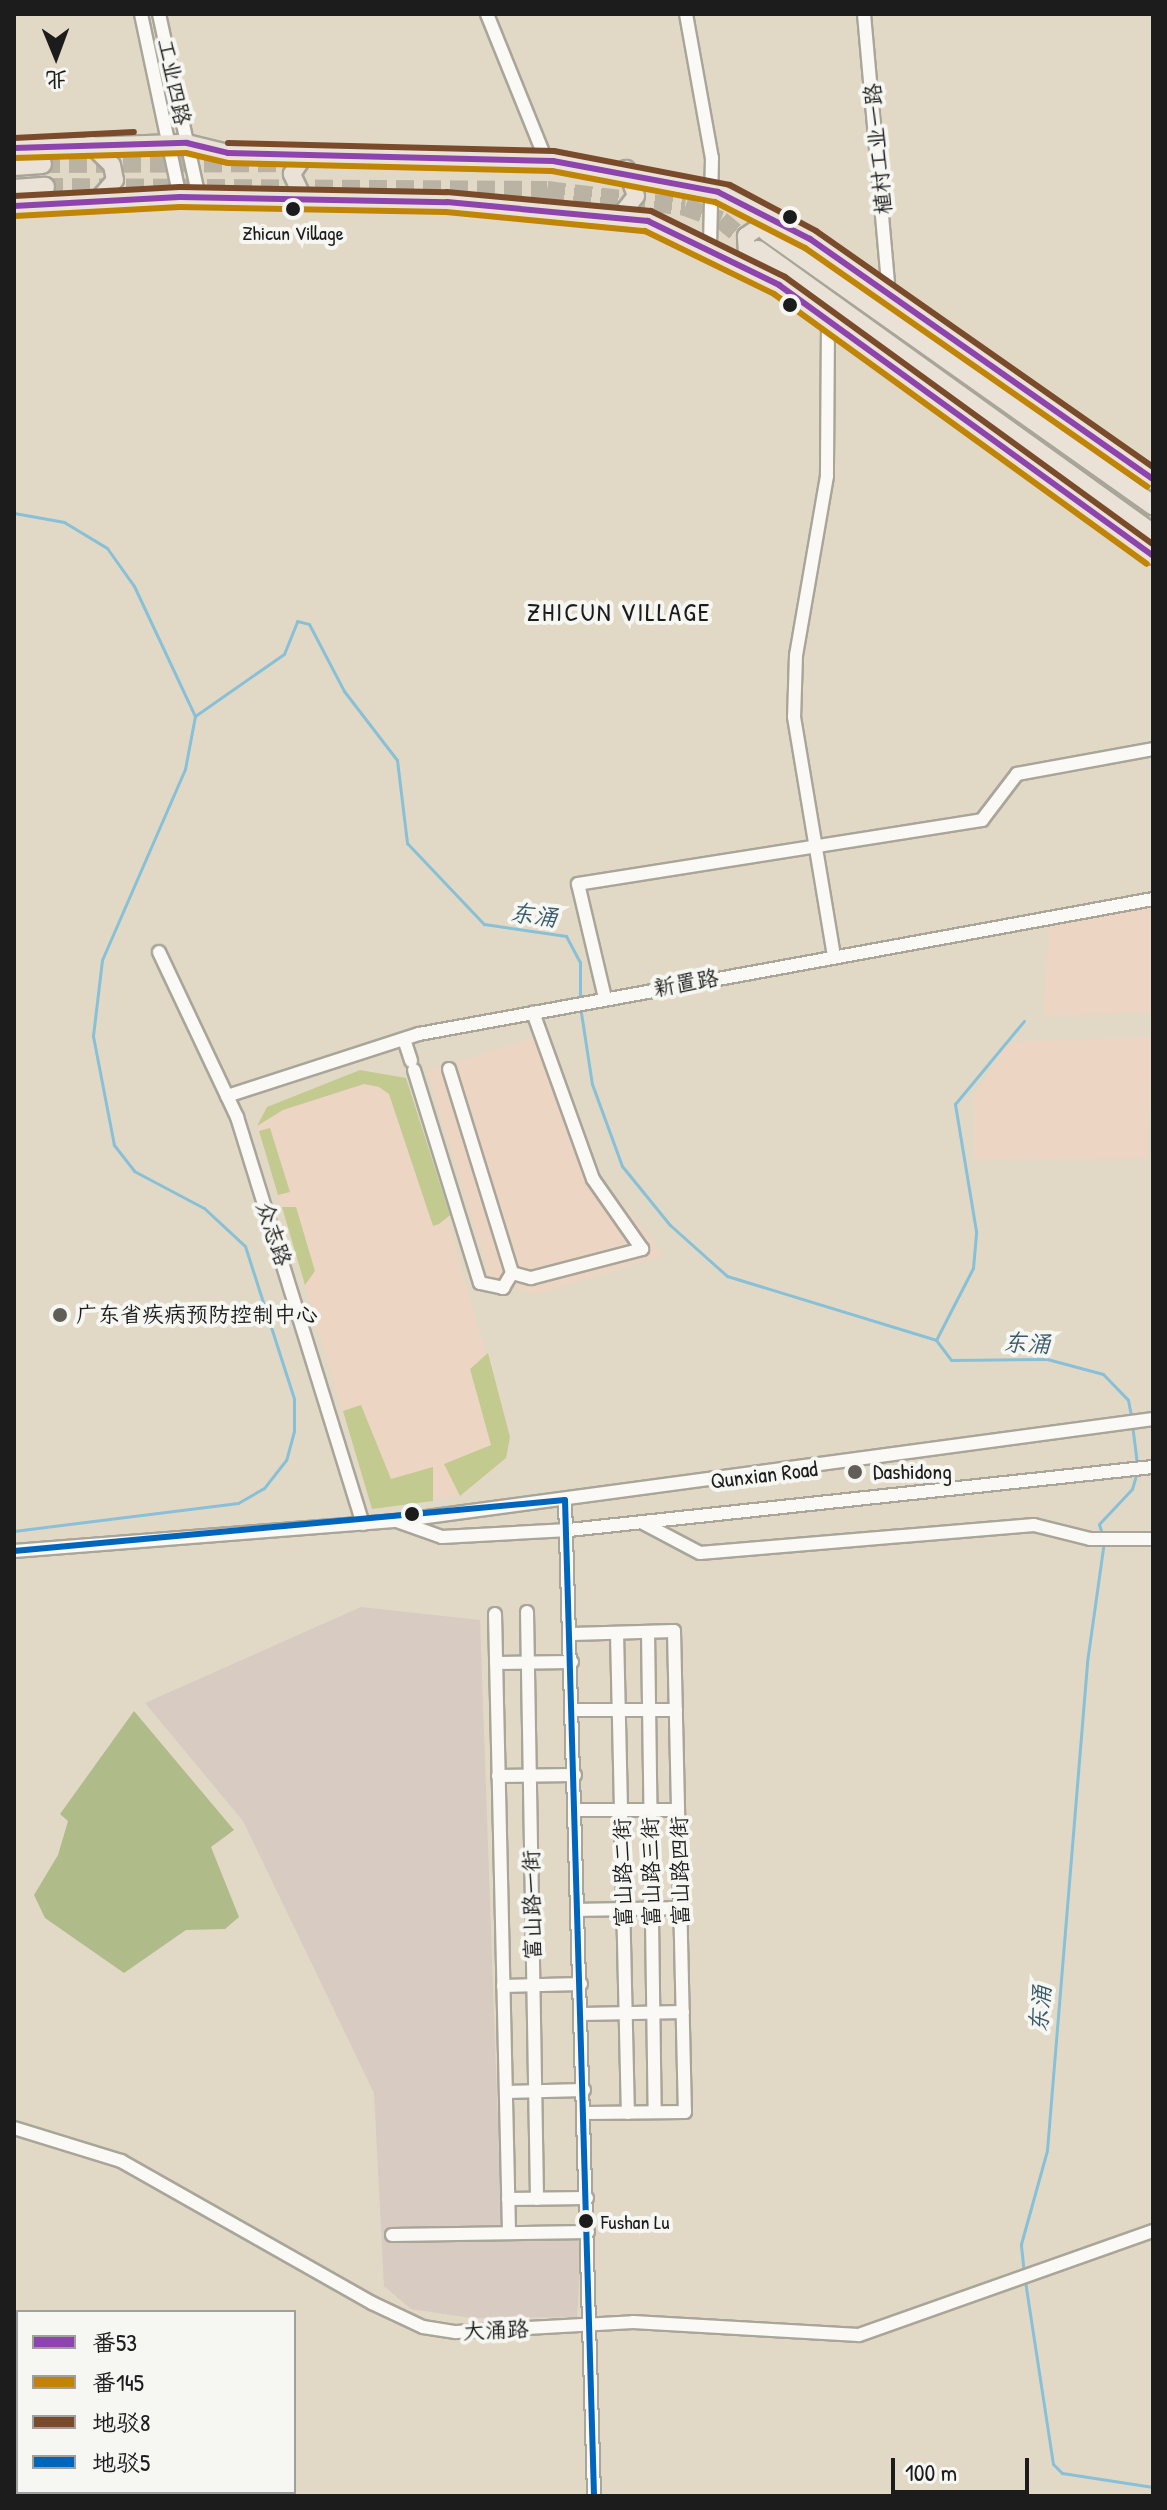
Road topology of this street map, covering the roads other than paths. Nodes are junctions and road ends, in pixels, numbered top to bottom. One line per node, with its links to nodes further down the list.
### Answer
1 (141, 14): 6 (street, 工业四路)
2 (159, 14): 7 (street, 工业四路)
3 (487, 14): 10 (street)
4 (686, 14): 17 (street)
5 (864, 14): 28 (street, 植村工业一路)
6 (168, 143): 7 (main road); 8 (main road); 18 (street, 工业四路)
7 (187, 143): 11 (main road); 19 (street, 工业四路)
8 (90, 144): 9 (main road); 21 (main road)
9 (14, 148)
10 (542, 150)
11 (306, 153): 14 (main road); 20 (main road)
12 (42, 164): 13 (highway)
13 (14, 166)
14 (626, 169): 17 (main road); 23 (main road)
15 (45, 187): 16 (highway)
16 (14, 189)
17 (712, 190): 24 (main road); 25 (street)
18 (180, 197): 19 (main road); 21 (main road)
19 (199, 198): 20 (main road)
20 (304, 200): 23 (main road)
21 (97, 201): 22 (main road)
22 (14, 206)
23 (621, 215): 25 (main road)
24 (771, 225): 27 (main road); 30 (main road); 31 (highway)
25 (710, 247): 27 (main road)
26 (758, 250): 32 (highway)
27 (748, 267): 32 (main road)
28 (888, 283)
29 (828, 323): 34 (street)
30 (1149, 473)
31 (1153, 505)
32 (1149, 546)
33 (1153, 749): 34 (street)
34 (816, 850): 37 (street); 38 (street)
35 (1153, 899): 37 (street, 新置路)
36 (159, 952): 42 (street, 众志路)
37 (834, 956): 38 (street, 新置路)
38 (605, 998): 39 (street, 新置路)
39 (533, 1012): 40 (street, 新置路); 43 (street)
40 (404, 1039): 42 (street, 新置路); 43 (street)
41 (449, 1069): 43 (street)
42 (227, 1096): 49 (street, 众志路)
43 (512, 1273)
44 (1153, 1419): 46 (street, Qunxian Road)
45 (1153, 1467): 48 (street, Qunxian Road)
46 (565, 1500): 47 (street, Qunxian Road); 50 (street)
47 (397, 1521): 49 (street, Qunxian Road); 50 (street, Qunxian Road)
48 (643, 1523): 50 (street, Qunxian Road); 51 (street)
49 (363, 1524): 53 (street, Qunxian Road)
50 (569, 1530): 59 (street)
51 (1153, 1539)
52 (14, 1551): 53 (street, Qunxian Road)
53 (51, 1551): 54 (street, Qunxian Road)
54 (14, 1559)
55 (527, 1612): 60 (street, 富山路一街)
56 (495, 1614): 62 (street)
57 (648, 1632): 58 (street); 65 (street, 富山路三街); 66 (street, 富山路四街)
58 (617, 1633): 59 (street); 64 (street, 富山路二街)
59 (572, 1634): 61 (street)
60 (528, 1662): 61 (street); 62 (street); 69 (street, 富山路一街)
61 (572, 1662): 63 (street)
62 (496, 1663): 68 (street)
63 (574, 1710): 64 (street); 67 (street)
64 (619, 1710): 65 (street); 71 (street, 富山路二街)
65 (649, 1710): 66 (street); 72 (street, 富山路三街)
66 (676, 1710): 73 (street, 富山路四街)
67 (575, 1775): 69 (street); 70 (street)
68 (498, 1776): 69 (street); 80 (street)
69 (530, 1776): 79 (street, 富山路一街)
70 (576, 1810): 71 (street); 77 (street)
71 (621, 1810): 72 (street); 76 (street, 富山路二街)
72 (650, 1810): 73 (street); 74 (street, 富山路三街)
73 (678, 1810): 75 (street, 富山路四街)
74 (652, 1908): 75 (street); 76 (street); 81 (street, 富山路三街)
75 (680, 1908): 82 (street, 富山路四街)
76 (623, 1909): 77 (street); 83 (street, 富山路二街)
77 (579, 1910): 78 (street)
78 (581, 1984): 79 (street); 84 (street)
79 (533, 1985): 80 (street); 86 (street, 富山路一街)
80 (503, 1986): 87 (street)
81 (653, 2012): 82 (street); 83 (street); 88 (street, 富山路三街)
82 (683, 2012): 88 (street, 富山路四街)
83 (626, 2013): 84 (street); 90 (street, 富山路二街)
84 (582, 2014): 85 (street)
85 (584, 2090): 86 (street); 89 (street)
86 (535, 2091): 87 (street); 94 (street, 富山路一街)
87 (506, 2092): 93 (street)
88 (655, 2112): 90 (street)
89 (585, 2113): 90 (street); 92 (street)
90 (628, 2113)
91 (14, 2128): 99 (street, 大涌路)
92 (587, 2198): 94 (street); 96 (street)
93 (508, 2199): 94 (street); 97 (street)
94 (537, 2199)
95 (1153, 2231): 99 (street, 大涌路)
96 (588, 2232): 97 (street); 99 (street)
97 (509, 2233): 98 (street)
98 (392, 2235)
99 (590, 2325): 100 (street)
100 (594, 2496)

